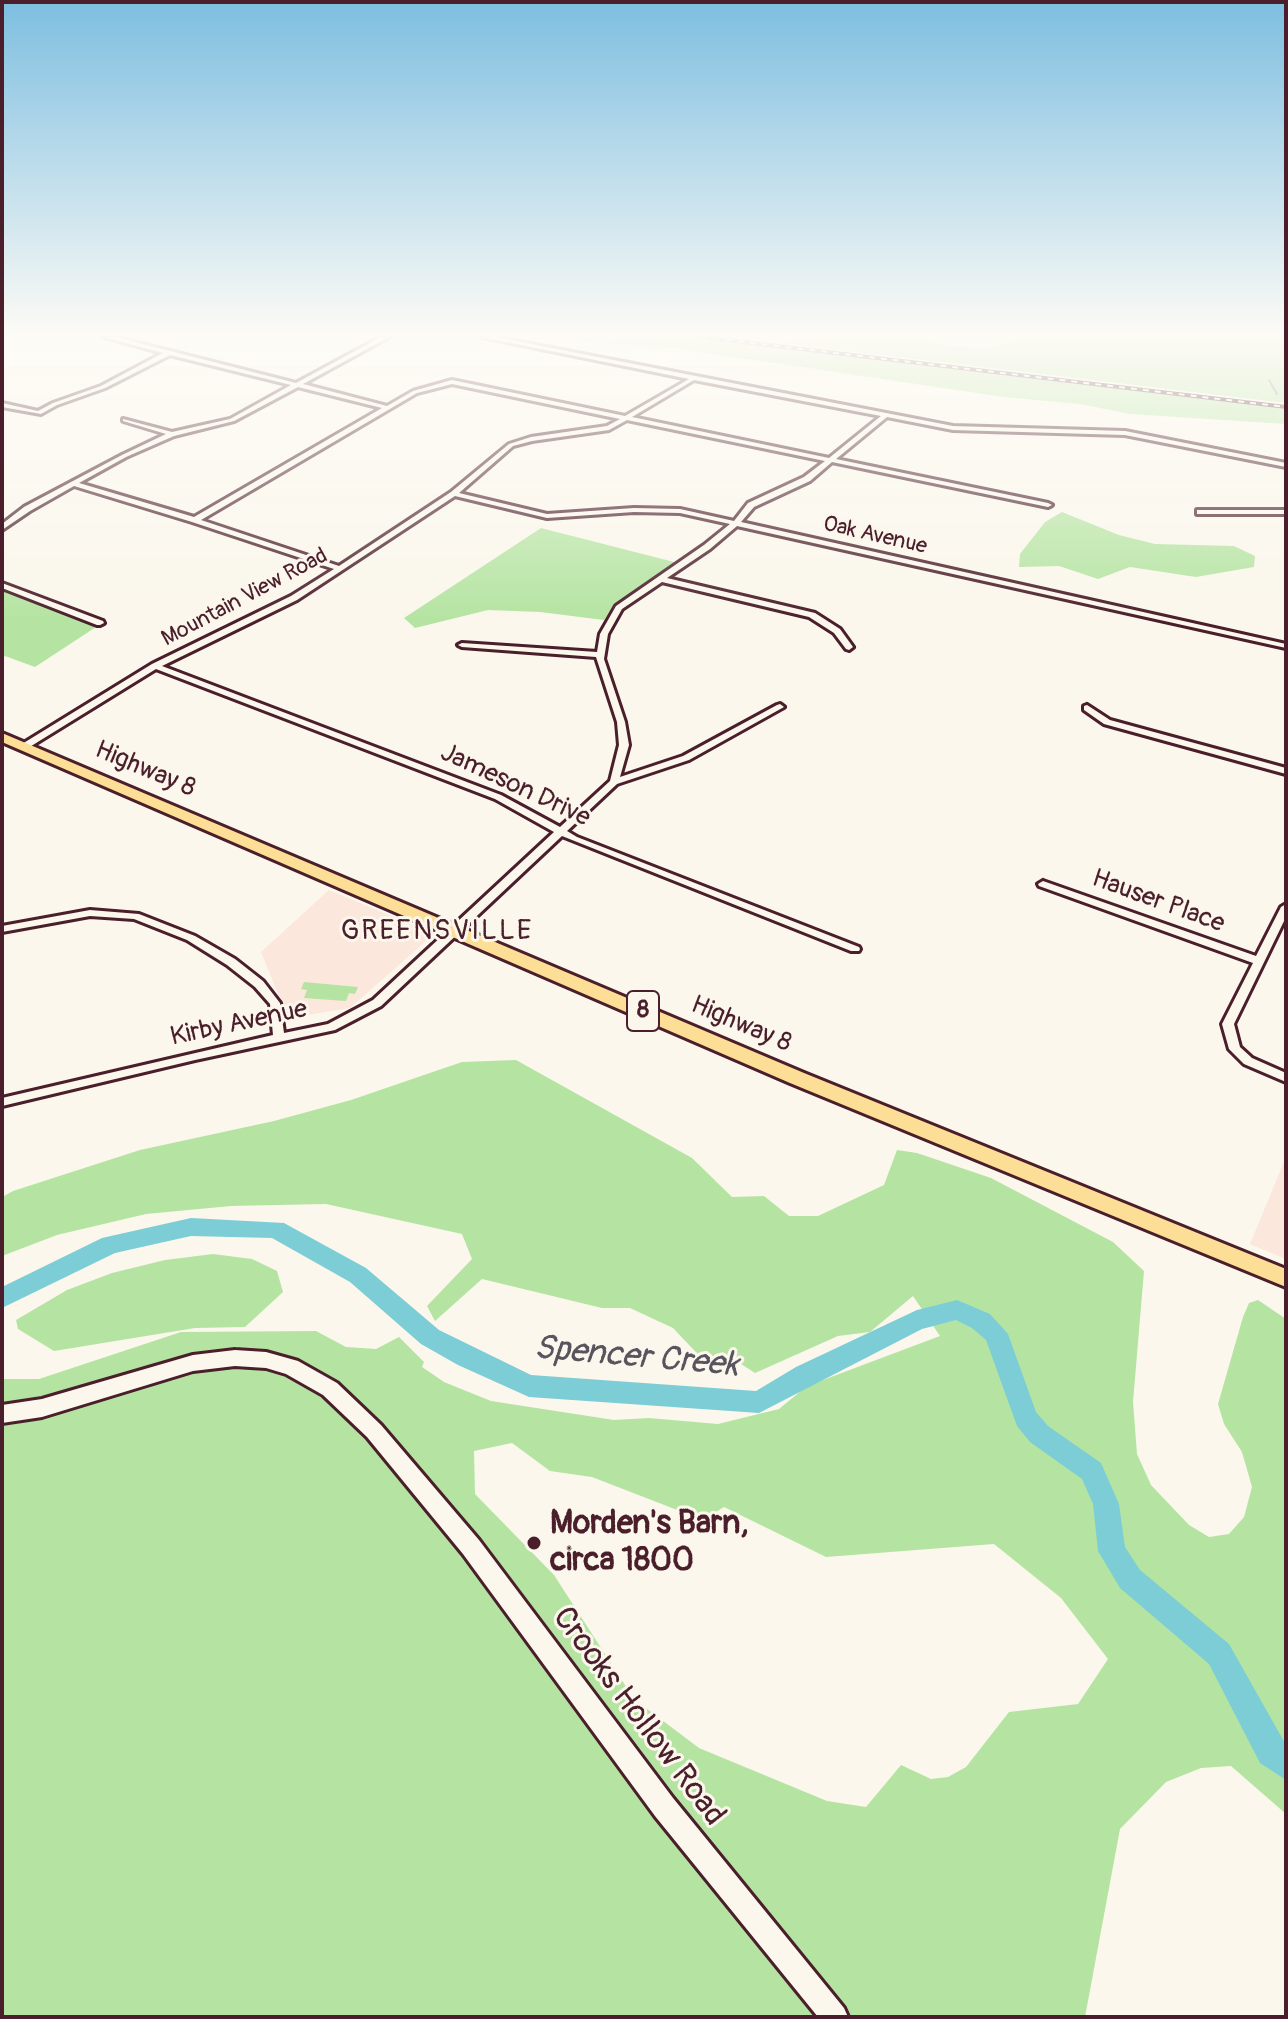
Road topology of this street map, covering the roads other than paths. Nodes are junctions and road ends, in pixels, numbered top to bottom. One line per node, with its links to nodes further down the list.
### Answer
1 (163, 431): 8 (street)
2 (184, 431): 8 (street)
3 (349, 431): 16 (street)
4 (586, 431): 12 (street, Mountain View Road)
5 (696, 431): 9 (street)
6 (865, 431): 9 (street)
7 (1064, 431): 10 (street)
8 (172, 434): 11 (street)
9 (830, 458): 13 (street); 17 (street)
10 (1286, 465)
11 (73, 484): 16 (street); 18 (street)
12 (454, 494): 17 (street, Oak Avenue); 19 (street, Mountain View Road)
13 (1048, 505)
14 (1200, 512): 15 (street)
15 (1286, 512)
16 (195, 520): 19 (street)
17 (736, 523): 20 (street); 24 (street, Oak Avenue)
18 (2, 528)
19 (341, 569): 27 (street, Mountain View Road)
20 (661, 579): 25 (street); 26 (street)
21 (2, 585): 22 (street)
22 (100, 623)
23 (462, 645): 26 (street)
24 (1286, 646)
25 (849, 647)
26 (601, 655): 33 (street)
27 (155, 666): 31 (street, Mountain View Road); 34 (street, Jameson Drive)
28 (780, 707): 33 (street)
29 (1087, 708): 32 (street)
30 (2, 737): 31 (main road, Highway 8 / 8)
31 (25, 746): 38 (main road, Highway 8 / 8)
32 (1286, 771)
33 (614, 782): 34 (street, Kirby Avenue)
34 (563, 831): 38 (street, Kirby Avenue); 39 (street, Jameson Drive)
35 (1043, 884): 40 (street, Hauser Place)
36 (1286, 907): 40 (street)
37 (2, 929): 41 (street)
38 (456, 930): 41 (street, Kirby Avenue); 44 (main road, Highway 8 / 8)
39 (855, 949)
40 (1259, 961): 42 (street)
41 (279, 1039): 43 (street, Kirby Avenue)
42 (1286, 1078)
43 (2, 1102)
44 (1286, 1278)
45 (2, 1414): 46 (street, Crooks Hollow Road)
46 (835, 2017)

